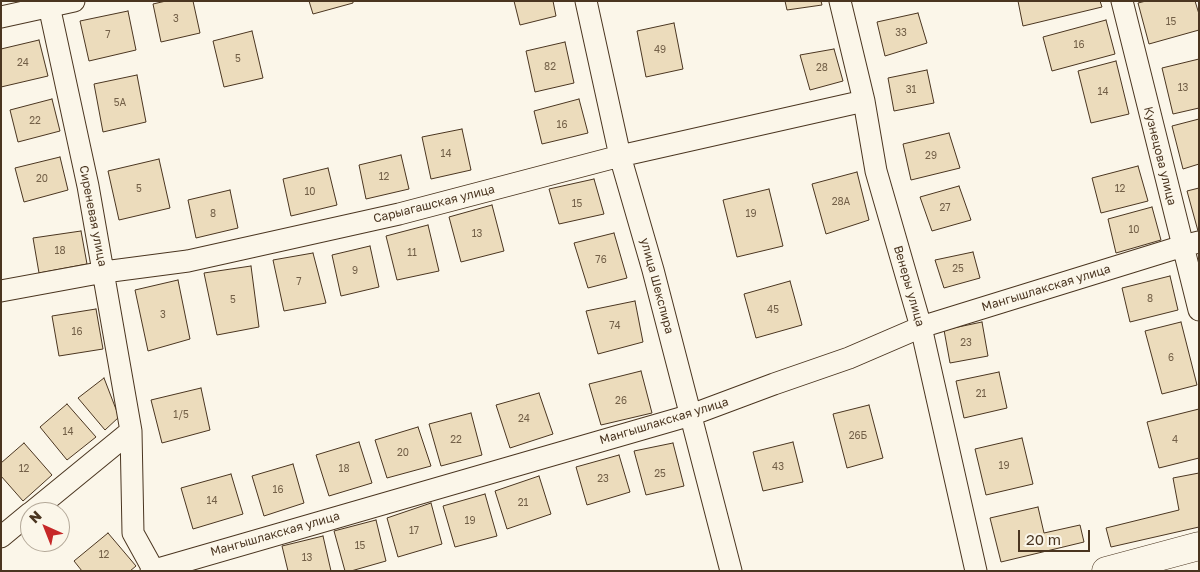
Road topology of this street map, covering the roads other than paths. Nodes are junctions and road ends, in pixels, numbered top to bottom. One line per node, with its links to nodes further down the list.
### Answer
1 (74, 1): 5 (street)
2 (586, 1): 8 (street, улица Шекспира)
3 (840, 1): 7 (street, Венеры улица)
4 (1122, 1): 9 (street, Кузнецова улица)
5 (49, 4): 6 (street); 10 (street, Сиреневая улица)
6 (1, 17)
7 (864, 101): 8 (street, Сарыагашская улица); 13 (street, Венеры улица)
8 (620, 156): 10 (street, Сарыагашская улица); 14 (street, улица Шекспира)
9 (1191, 244): 12 (street, Кузнецова улица); 13 (street, Мангышлакская улица)
10 (104, 272): 11 (street, Сарыагашская улица); 15 (street, Сиреневая улица)
11 (1, 291)
12 (1199, 310)
13 (922, 327): 14 (street, Мангышлакская улица); 22 (street, Венеры улица)
14 (691, 415): 20 (street, Мангышлакская улица); 21 (street, улица Шекспира)
15 (130, 431): 16 (street); 20 (street, Сиреневая улица)
16 (44, 502)
17 (20, 522): 18 (street)
18 (1, 537)
19 (1199, 546): 23 (street)
20 (151, 568)
21 (731, 571)
22 (976, 571)
23 (1106, 571)

